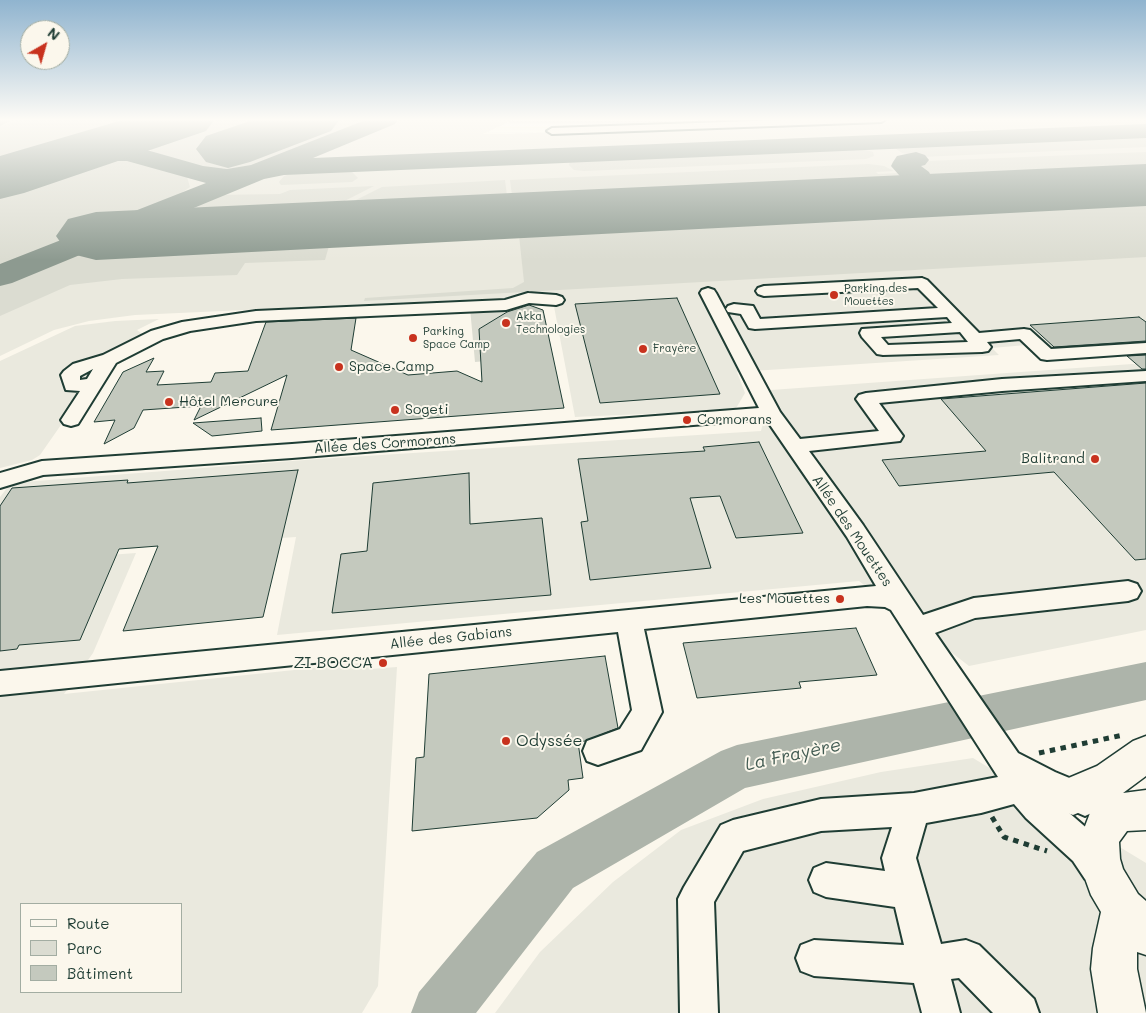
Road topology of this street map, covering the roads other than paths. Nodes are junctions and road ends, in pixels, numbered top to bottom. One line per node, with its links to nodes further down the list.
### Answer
1 (764, 291): 3 (street)
2 (708, 293): 6 (street, Allée des Mouettes)
3 (936, 297): 5 (street); 7 (street)
4 (556, 300): 11 (street)
5 (739, 309): 6 (street); 7 (street)
6 (716, 310): 14 (street, Allée des Mouettes)
7 (951, 312): 8 (street)
8 (964, 327): 8 (street)
9 (985, 336): 10 (street)
10 (1146, 348)
11 (109, 359): 13 (street); 13 (street)
12 (1146, 376): 16 (street)
13 (93, 384): 15 (street)
14 (771, 413): 16 (street, Allée des Mouettes); 17 (street, Allée des Cormorans)
15 (71, 420)
16 (793, 446): 19 (street, Allée des Mouettes)
17 (0, 481)
18 (1128, 591): 21 (street)
19 (900, 603): 20 (street, Allée des Gabians); 21 (street, Allée des Mouettes)
20 (629, 620): 22 (street, Allée des Gabians); 24 (street)
21 (917, 628): 25 (street, Allée des Mouettes)
22 (0, 683)
23 (1136, 744): 26 (main road)
24 (598, 751)
25 (1013, 763): 26 (street); 27 (street); 31 (street, Allée des Mouettes)
26 (1073, 796): 28 (street)
27 (914, 809): 30 (street); 34 (street)
28 (1136, 810): 31 (main road)
29 (826, 880): 30 (street)
30 (909, 892): 33 (street)
31 (1125, 908): 37 (main road)
32 (814, 958): 33 (street)
33 (928, 965): 35 (street); 36 (street)
34 (699, 1013)
35 (941, 1013)
36 (1020, 1013)
37 (1122, 1013)

